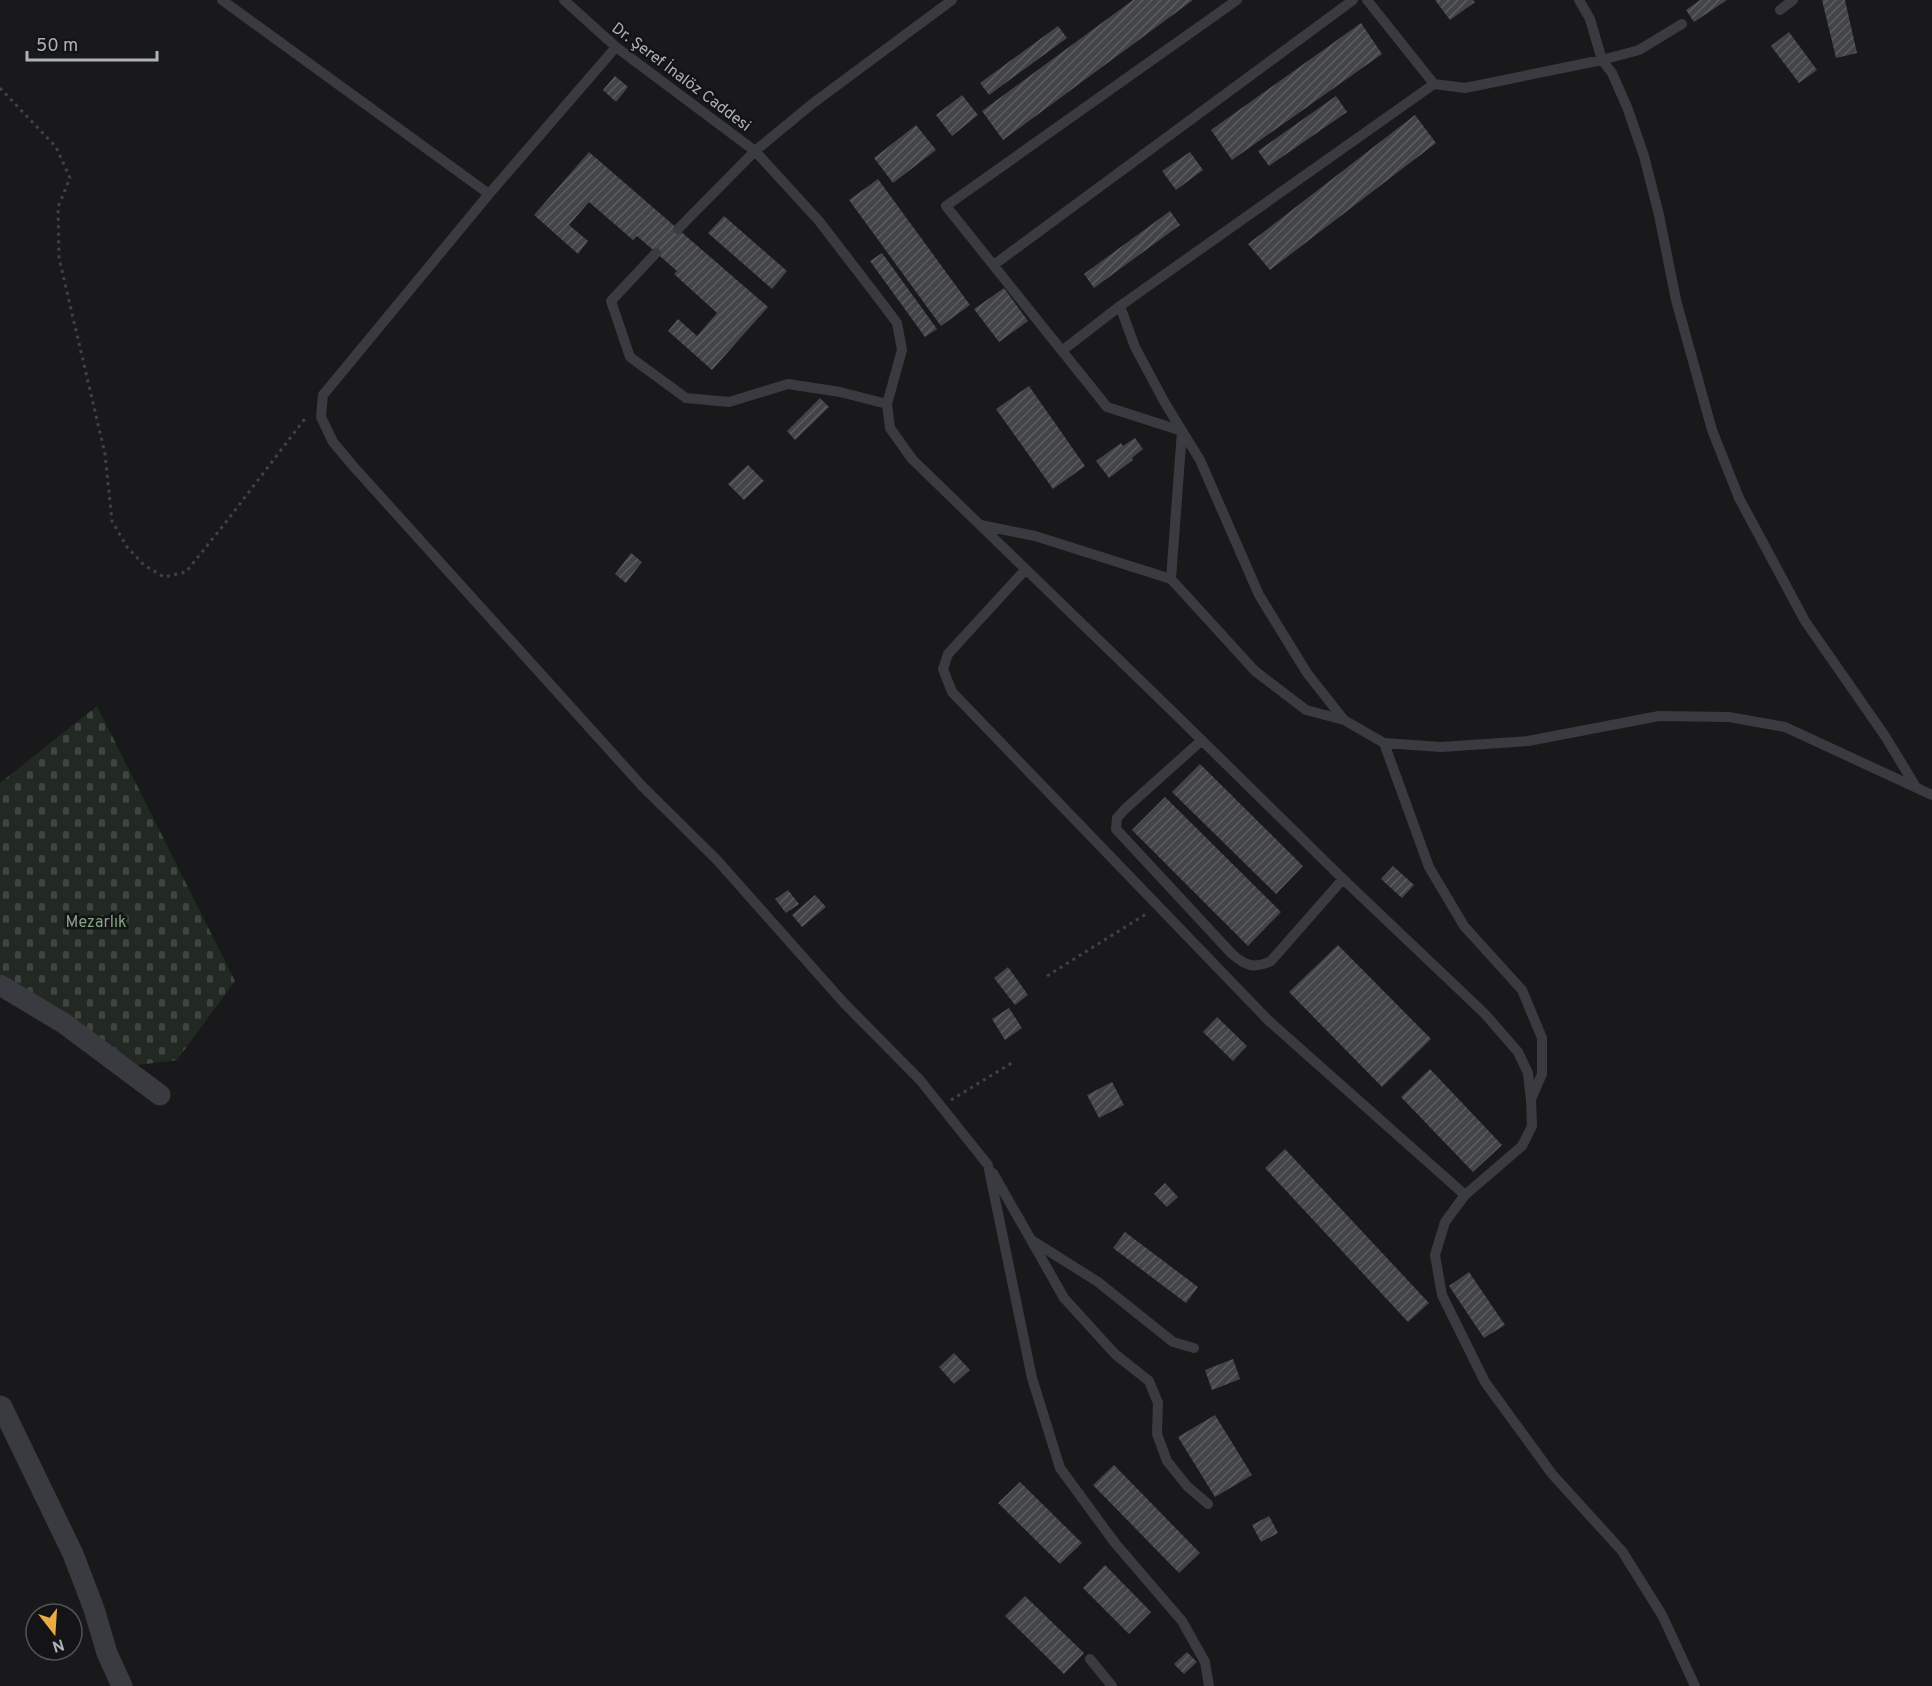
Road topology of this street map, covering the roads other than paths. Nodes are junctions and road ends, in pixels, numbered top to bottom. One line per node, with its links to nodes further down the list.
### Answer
1 (222, 0): 15 (lane)
2 (564, 0): 11 (lane, Dr. Şeref İnalöz Caddesi)
3 (951, 0): 14 (lane)
4 (1238, 0): 18 (lane)
5 (1353, 0): 18 (lane)
6 (1367, 0): 13 (lane)
7 (1579, 0): 12 (lane)
8 (1792, 0): 9 (lane)
9 (1780, 10)
10 (1682, 24): 12 (lane)
11 (616, 47): 14 (lane, Dr. Şeref İnalöz Caddesi); 15 (lane)
12 (1602, 60): 13 (lane); 29 (lane)
13 (1434, 84): 19 (lane)
14 (754, 151): 16 (lane, Dr. Şeref İnalöz Caddesi); 21 (lane)
15 (489, 194): 35 (lane)
16 (678, 230)
17 (656, 253): 21 (lane)
18 (995, 264): 20 (lane)
19 (1120, 306): 20 (lane); 22 (lane)
20 (1063, 350): 22 (lane)
21 (887, 404): 23 (lane)
22 (1182, 431): 25 (lane); 26 (lane)
23 (980, 525): 24 (lane); 25 (lane)
24 (1025, 570): 27 (lane); 36 (lane)
25 (1171, 579): 26 (lane)
26 (1344, 720): 28 (lane)
27 (1202, 740): 31 (lane); 31 (lane)
28 (1384, 743): 29 (lane); 34 (lane)
29 (1916, 787): 30 (lane)
30 (1932, 795)
31 (1343, 879): 34 (lane)
32 (0, 985): 33 (street)
33 (160, 1095)
34 (1531, 1100): 36 (lane)
35 (988, 1165): 37 (lane); 44 (lane)
36 (1465, 1196): 45 (lane)
37 (1030, 1239): 38 (lane); 40 (lane)
38 (1194, 1348)
39 (0, 1406): 42 (street)
40 (1208, 1504)
41 (1090, 1659): 43 (lane)
42 (122, 1686)
43 (1112, 1686)
44 (1209, 1686)
45 (1695, 1686)

